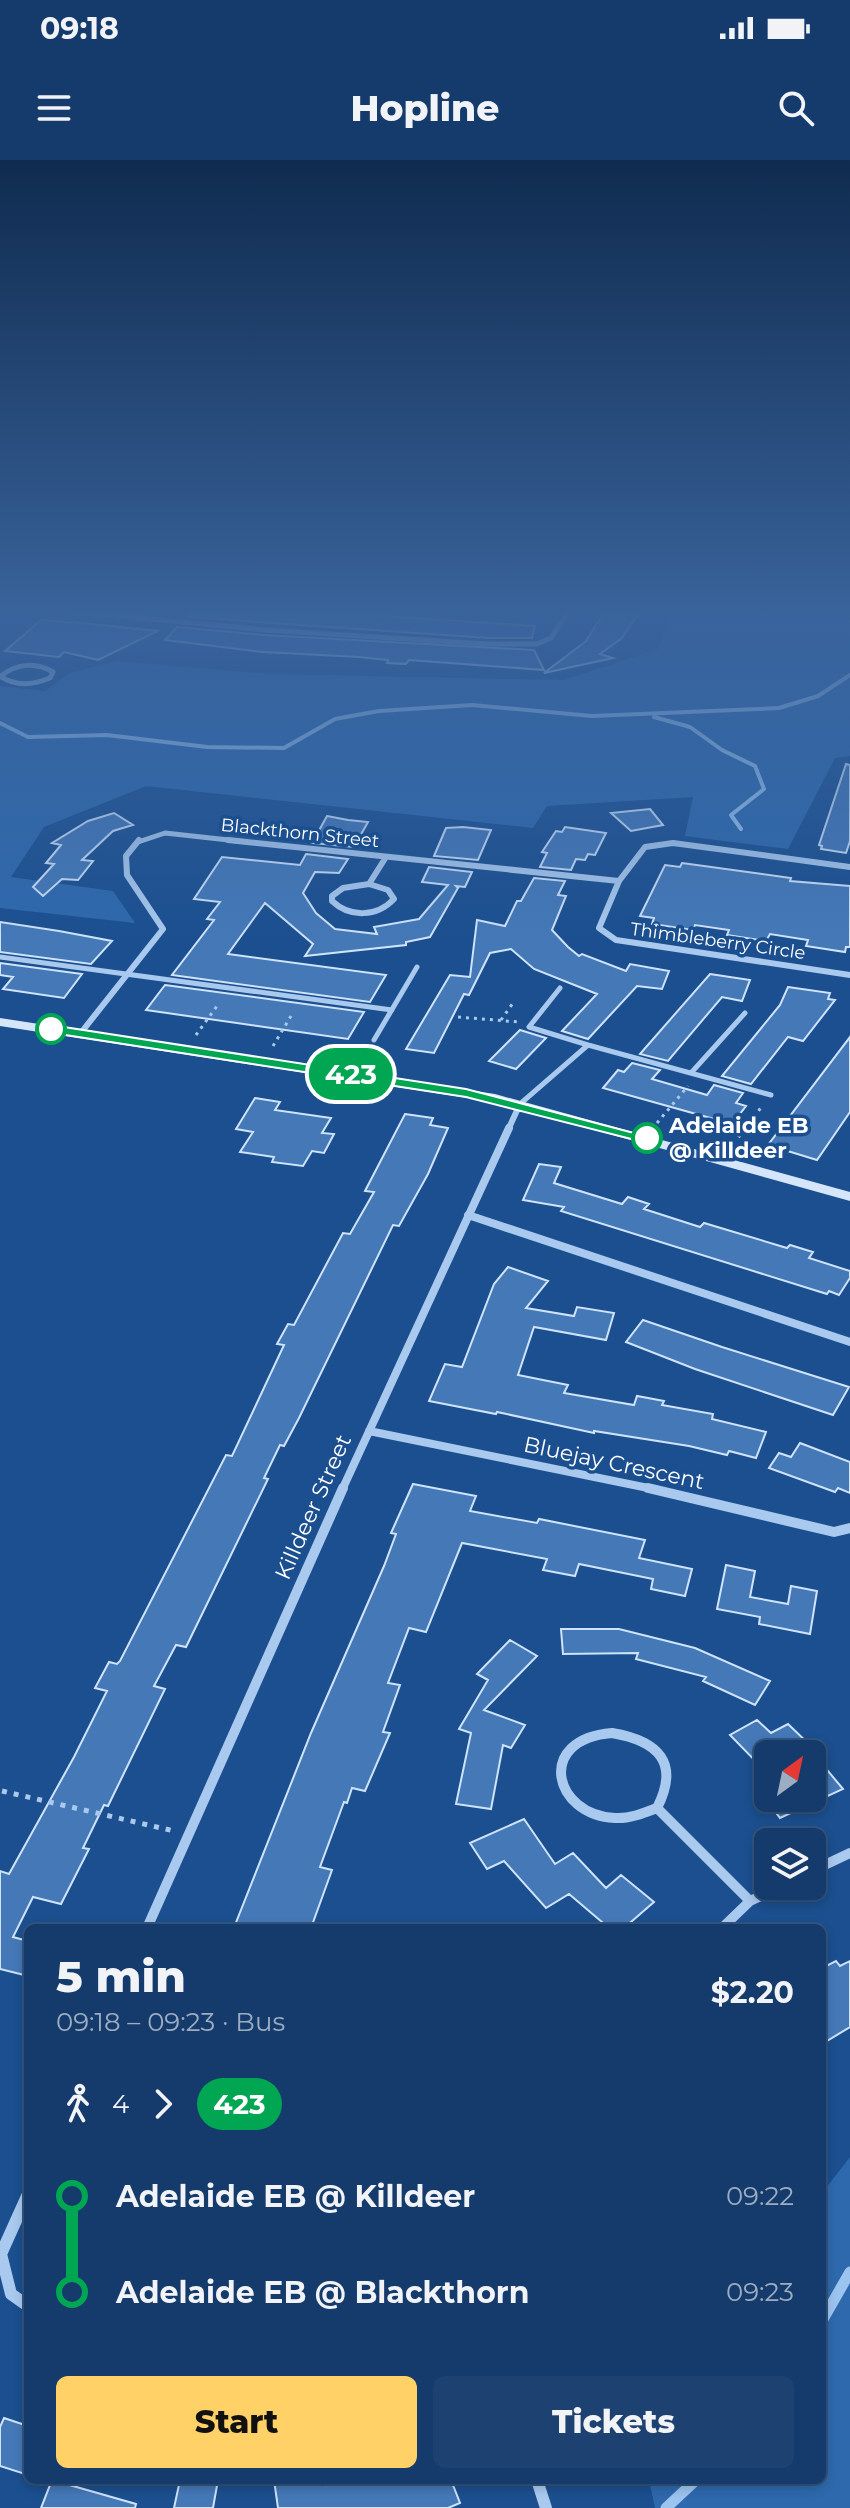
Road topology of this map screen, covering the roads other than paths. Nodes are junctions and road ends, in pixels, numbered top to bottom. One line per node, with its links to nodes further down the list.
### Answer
1 (386, 857): 3 (street, Blackthorn Street); 4 (street); 7 (street, Blackthorn Street)
2 (850, 867): 3 (street, Thimbleberry Circle)
3 (619, 881): 8 (street, Thimbleberry Circle)
4 (369, 884): 4 (street)
5 (0, 957): 7 (lane)
6 (417, 967): 10 (lane)
7 (129, 974): 10 (lane); 13 (street, Blackthorn Street)
8 (850, 975)
9 (560, 988): 15 (lane)
10 (392, 1010): 14 (lane)
11 (745, 1013): 16 (lane)
12 (0, 1022): 13 (main road)
13 (80, 1034): 18 (main road)
14 (374, 1040)
15 (588, 1045): 16 (lane); 18 (lane)
16 (695, 1074): 17 (lane)
17 (771, 1095)
18 (520, 1104): 19 (main road); 20 (street, Killdeer Street)
19 (850, 1197)
20 (468, 1215): 21 (street); 22 (street, Killdeer Street)
21 (850, 1342)
22 (369, 1431): 23 (street, Bluejay Crescent); 29 (street, Killdeer Street)
23 (850, 1528)
24 (657, 1808): 24 (street); 28 (street)
25 (850, 1853): 26 (street)
26 (826, 1864)
27 (754, 1899): 28 (street)
28 (750, 1901): 30 (street)
29 (149, 1924)
30 (726, 1924)
31 (24, 2203): 32 (street)
32 (1, 2254): 33 (street)
33 (24, 2303)
34 (538, 2484): 35 (street)
35 (546, 2508)

